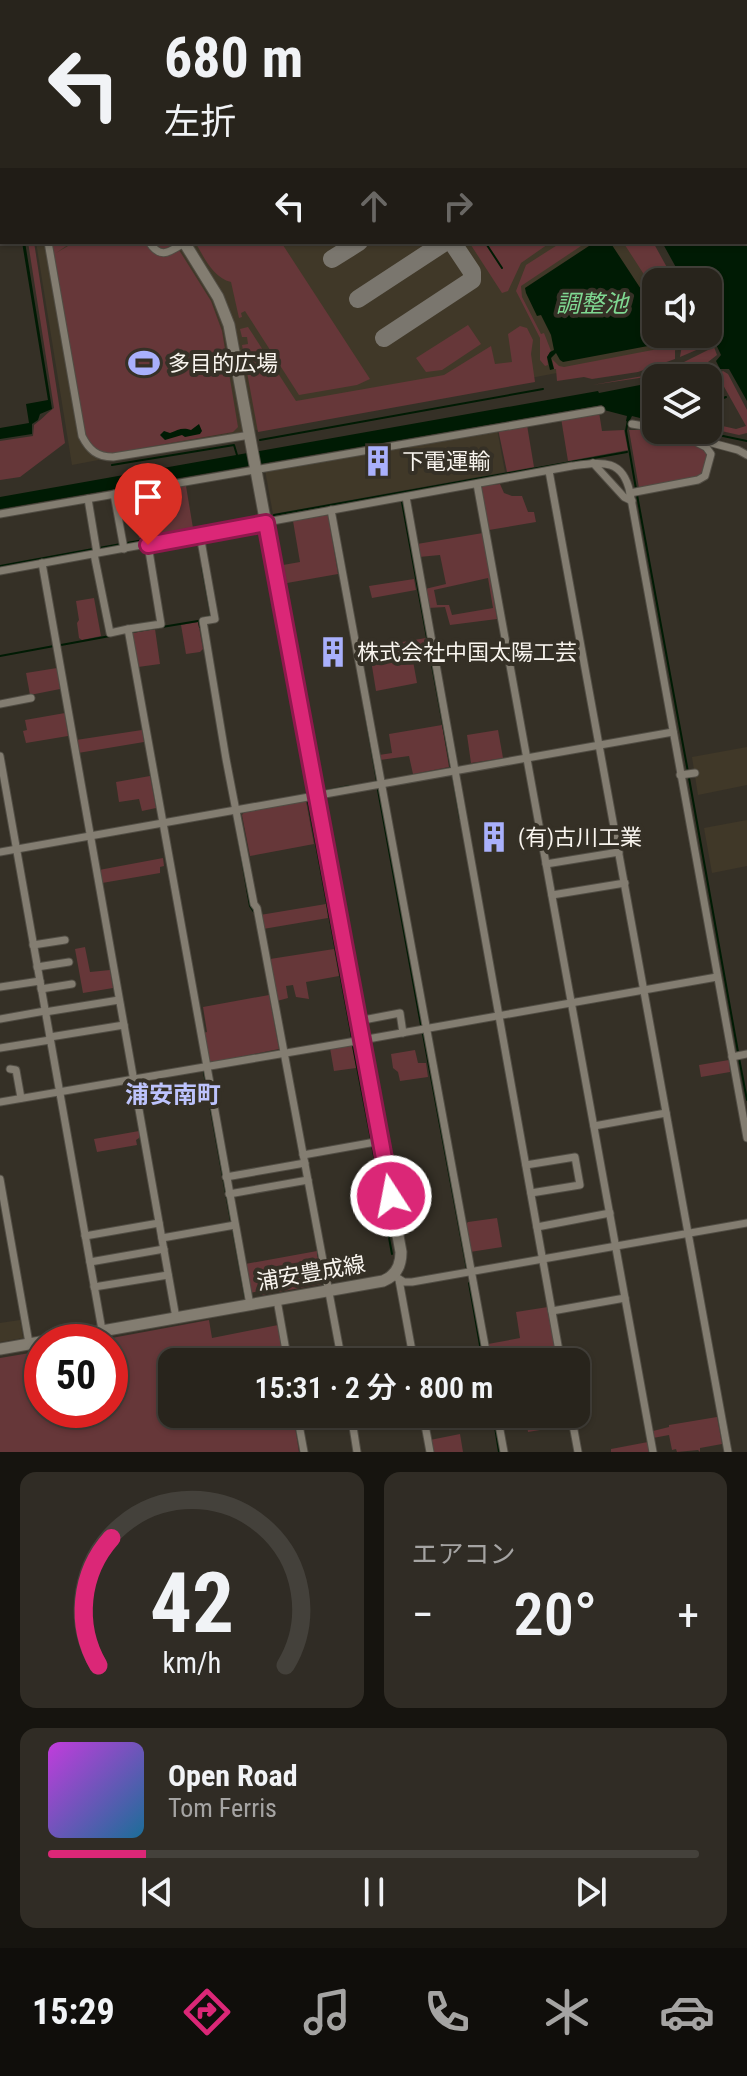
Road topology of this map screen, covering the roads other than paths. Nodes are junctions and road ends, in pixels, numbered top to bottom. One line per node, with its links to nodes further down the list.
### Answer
1 (48, 244): 8 (street)
2 (150, 244): 3 (street)
3 (181, 244)
4 (185, 244): 8 (main road, 浦安豊成線)
5 (601, 410): 13 (street)
6 (632, 424): 7 (street)
7 (642, 426)
8 (251, 441): 13 (main road, 浦安豊成線)
9 (700, 444): 17 (street)
10 (719, 444): 11 (street)
11 (747, 455)
12 (593, 463): 14 (street); 17 (street); 17 (street)
13 (256, 468): 16 (street); 22 (main road, 浦安豊成線)
14 (549, 471): 15 (street); 33 (street)
15 (477, 484): 18 (street); 35 (street)
16 (114, 494): 19 (street); 24 (street)
17 (633, 494): 32 (street)
18 (406, 497): 20 (street); 36 (street)
19 (88, 499): 21 (street); 26 (street)
20 (331, 510): 22 (street); 37 (street)
21 (0, 514)
22 (266, 523): 23 (street); 38 (main road, 浦安豊成線)
23 (200, 535): 25 (street); 39 (street)
24 (123, 545): 25 (street); 26 (street)
25 (148, 545): 29 (street)
26 (96, 551): 27 (street); 29 (street)
27 (42, 563): 28 (street); 42 (street)
28 (0, 571)
29 (128, 629): 41 (street)
30 (31, 698): 31 (street)
31 (0, 704)
32 (673, 732): 33 (street); 53 (street)
33 (599, 746): 35 (street); 45 (street)
34 (0, 756): 40 (street)
35 (527, 759): 36 (street); 46 (street)
36 (454, 771): 37 (street); 61 (street)
37 (381, 785): 38 (street); 65 (street)
38 (316, 796): 39 (street); 63 (main road, 浦安豊成線)
39 (237, 810): 41 (street); 70 (street)
40 (7, 820): 43 (street)
41 (163, 822): 42 (street); 72 (street)
42 (90, 835): 43 (street); 58 (street)
43 (16, 849): 44 (street); 50 (street)
44 (0, 852)
45 (619, 852): 46 (street); 47 (street)
46 (546, 864): 48 (street)
47 (625, 883): 48 (street); 57 (street)
48 (552, 895): 59 (street)
49 (65, 940): 50 (street)
50 (33, 945): 52 (street)
51 (69, 962): 52 (street)
52 (37, 967): 54 (street)
53 (717, 977): 57 (street); 71 (street)
54 (39, 983): 55 (street); 56 (street); 60 (street)
55 (72, 984)
56 (0, 987)
57 (644, 990): 59 (street); 78 (street)
58 (118, 1000): 60 (street); 64 (street)
59 (571, 1003): 61 (street); 79 (street)
60 (44, 1012): 62 (street); 67 (street)
61 (499, 1016): 65 (street); 83 (street)
62 (0, 1019)
63 (358, 1021): 66 (street); 68 (main road, 浦安豊成線)
64 (122, 1026): 67 (street); 74 (street)
65 (426, 1028): 66 (street); 101 (street)
66 (403, 1033): 68 (street)
67 (49, 1040): 69 (street); 75 (street)
68 (362, 1040): 70 (street); 81 (main road, 浦安豊成線)
69 (0, 1048)
70 (284, 1053): 72 (street); 82 (street)
71 (739, 1056): 80 (street)
72 (206, 1067): 74 (street); 84 (street)
73 (10, 1069): 76 (street)
74 (134, 1079): 75 (street); 90 (street)
75 (60, 1091): 76 (street); 95 (street)
76 (21, 1098): 77 (street)
77 (0, 1102)
78 (666, 1113): 79 (street); 94 (street)
79 (594, 1126): 89 (street)
80 (747, 1138)
81 (375, 1142): 82 (street); 103 (main road, 浦安豊成線)
82 (304, 1159): 84 (street); 86 (street)
83 (526, 1165): 87 (street); 87 (street)
84 (226, 1177): 88 (street)
85 (0, 1179): 111 (street)
86 (308, 1180): 88 (street); 105 (street)
87 (531, 1193): 93 (street)
88 (229, 1194): 92 (street)
89 (610, 1213): 93 (street); 97 (street)
90 (159, 1223): 95 (street); 96 (street)
91 (747, 1223): 94 (street)
92 (235, 1225): 96 (street); 108 (street)
93 (537, 1227): 99 (street)
94 (688, 1234): 97 (street); 132 (street)
95 (85, 1236): 100 (street)
96 (162, 1238): 98 (street)
97 (616, 1245): 99 (street); 106 (street)
98 (164, 1249): 100 (street); 102 (street)
99 (543, 1259): 101 (street); 109 (street)
100 (90, 1262): 104 (street)
101 (472, 1272): 103 (street); 118 (street)
102 (168, 1275): 104 (street); 110 (street)
103 (396, 1277): 105 (main road, 浦安豊成線); 117 (street)
104 (94, 1287): 112 (street)
105 (329, 1291): 107 (main road, 浦安豊成線); 116 (street)
106 (624, 1298): 109 (street); 131 (street)
107 (277, 1300): 108 (main road, 浦安豊成線); 115 (street)
108 (250, 1305): 110 (main road, 浦安豊成線)
109 (552, 1311): 119 (street)
110 (176, 1318): 113 (main road, 浦安豊成線)
111 (26, 1324)
112 (101, 1324)
113 (128, 1326)
114 (24, 1344): 120 (main road, 浦安豊成線)
115 (286, 1348)
116 (339, 1348)
117 (411, 1348)
118 (486, 1348)
119 (559, 1348)
120 (0, 1349)
121 (300, 1428): 126 (street)
122 (353, 1428): 127 (street)
123 (426, 1428): 128 (street)
124 (500, 1428): 129 (street)
125 (574, 1428): 130 (street)
126 (304, 1452)
127 (357, 1452)
128 (430, 1452)
129 (504, 1452)
130 (578, 1452)
131 (653, 1452)
132 (728, 1452)

